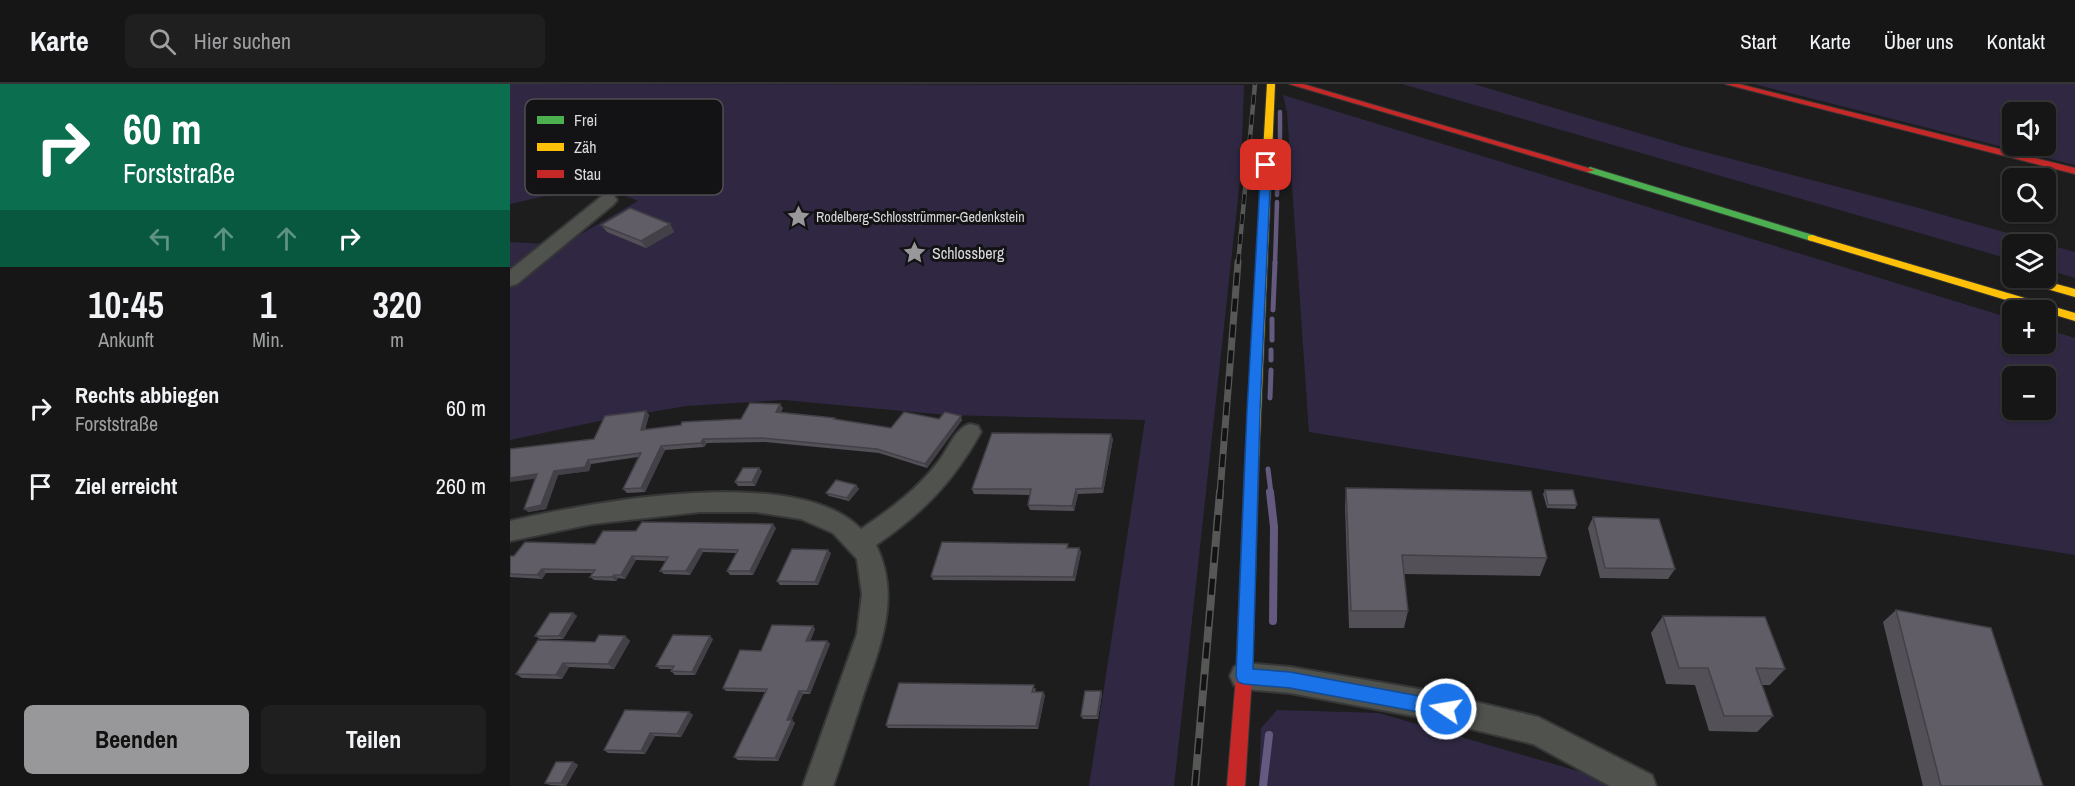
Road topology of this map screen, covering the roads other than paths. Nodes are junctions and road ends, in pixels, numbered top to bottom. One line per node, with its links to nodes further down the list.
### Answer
1 (1270, 84): 13 (main road)
2 (1293, 84): 9 (main road)
3 (1730, 84): 4 (main road)
4 (2075, 171)
5 (608, 200): 6 (street)
6 (510, 280)
7 (2056, 288): 8 (main road)
8 (2075, 293)
9 (2075, 317)
10 (970, 432): 12 (street)
11 (510, 531): 12 (street)
12 (860, 543): 14 (street)
13 (1244, 676): 15 (main road); 16 (street)
14 (818, 786)
15 (1236, 786)
16 (1641, 786)

